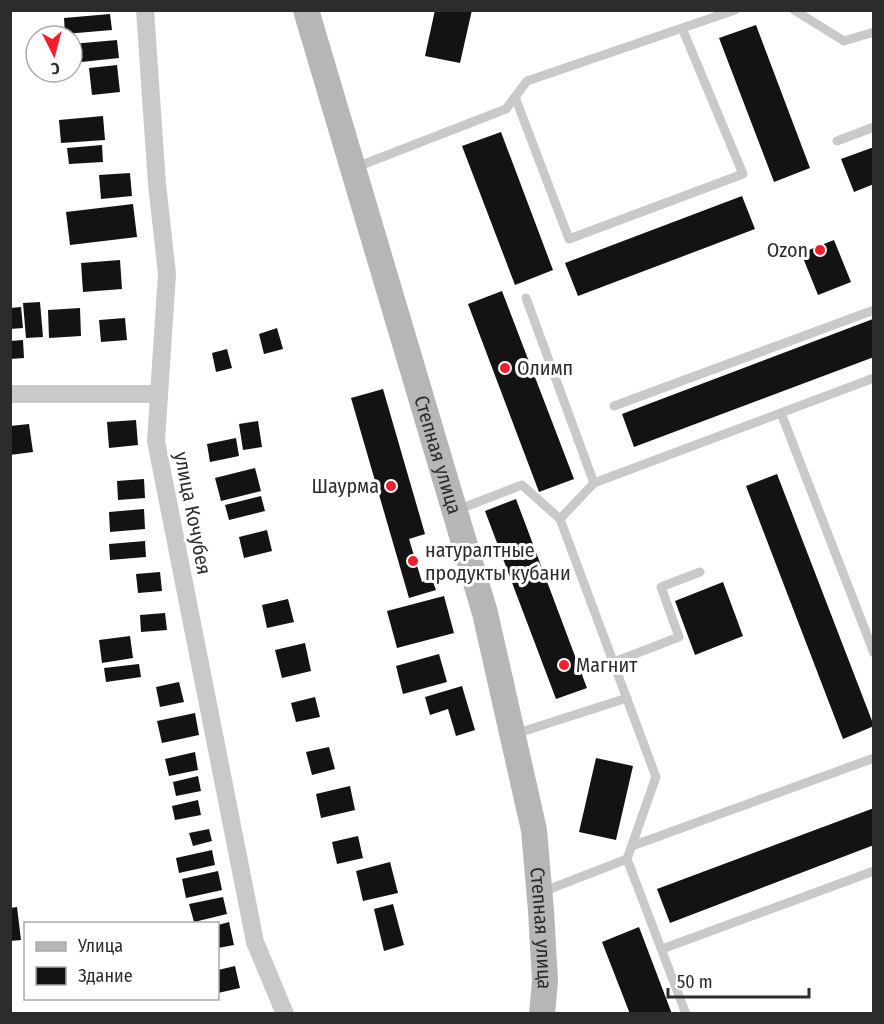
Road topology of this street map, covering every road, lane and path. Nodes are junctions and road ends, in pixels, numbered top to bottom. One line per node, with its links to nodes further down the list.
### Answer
1 (145, 10): 16 (street, улица Кочубея)
2 (306, 10): 11 (main road, Степная улица)
3 (735, 10): 5 (lane)
4 (794, 10): 7 (lane)
5 (720, 13): 6 (lane)
6 (682, 28): 8 (lane); 8 (lane)
7 (873, 32)
8 (515, 97): 11 (lane)
9 (873, 127): 10 (lane)
10 (837, 141)
11 (353, 168): 20 (main road, Степная улица)
12 (526, 298): 19 (lane)
13 (873, 310): 17 (lane)
14 (873, 378): 18 (lane)
15 (10, 394): 16 (street)
16 (158, 394): 33 (street, улица Кочубея)
17 (614, 406)
18 (781, 413): 19 (lane); 23 (lane)
19 (594, 483): 21 (lane)
20 (455, 511): 21 (lane); 26 (main road, Степная улица)
21 (560, 519): 24 (lane)
22 (700, 572): 24 (lane)
23 (873, 653)
24 (614, 662): 25 (lane)
25 (627, 698): 26 (lane); 28 (lane)
26 (512, 735): 31 (main road, Степная улица)
27 (873, 758): 28 (lane)
28 (632, 846): 29 (lane)
29 (627, 859): 31 (lane); 32 (lane)
30 (873, 871): 32 (lane)
31 (540, 893): 34 (main road, Степная улица)
32 (662, 949): 35 (lane)
33 (285, 1014)
34 (542, 1014)
35 (686, 1014)

